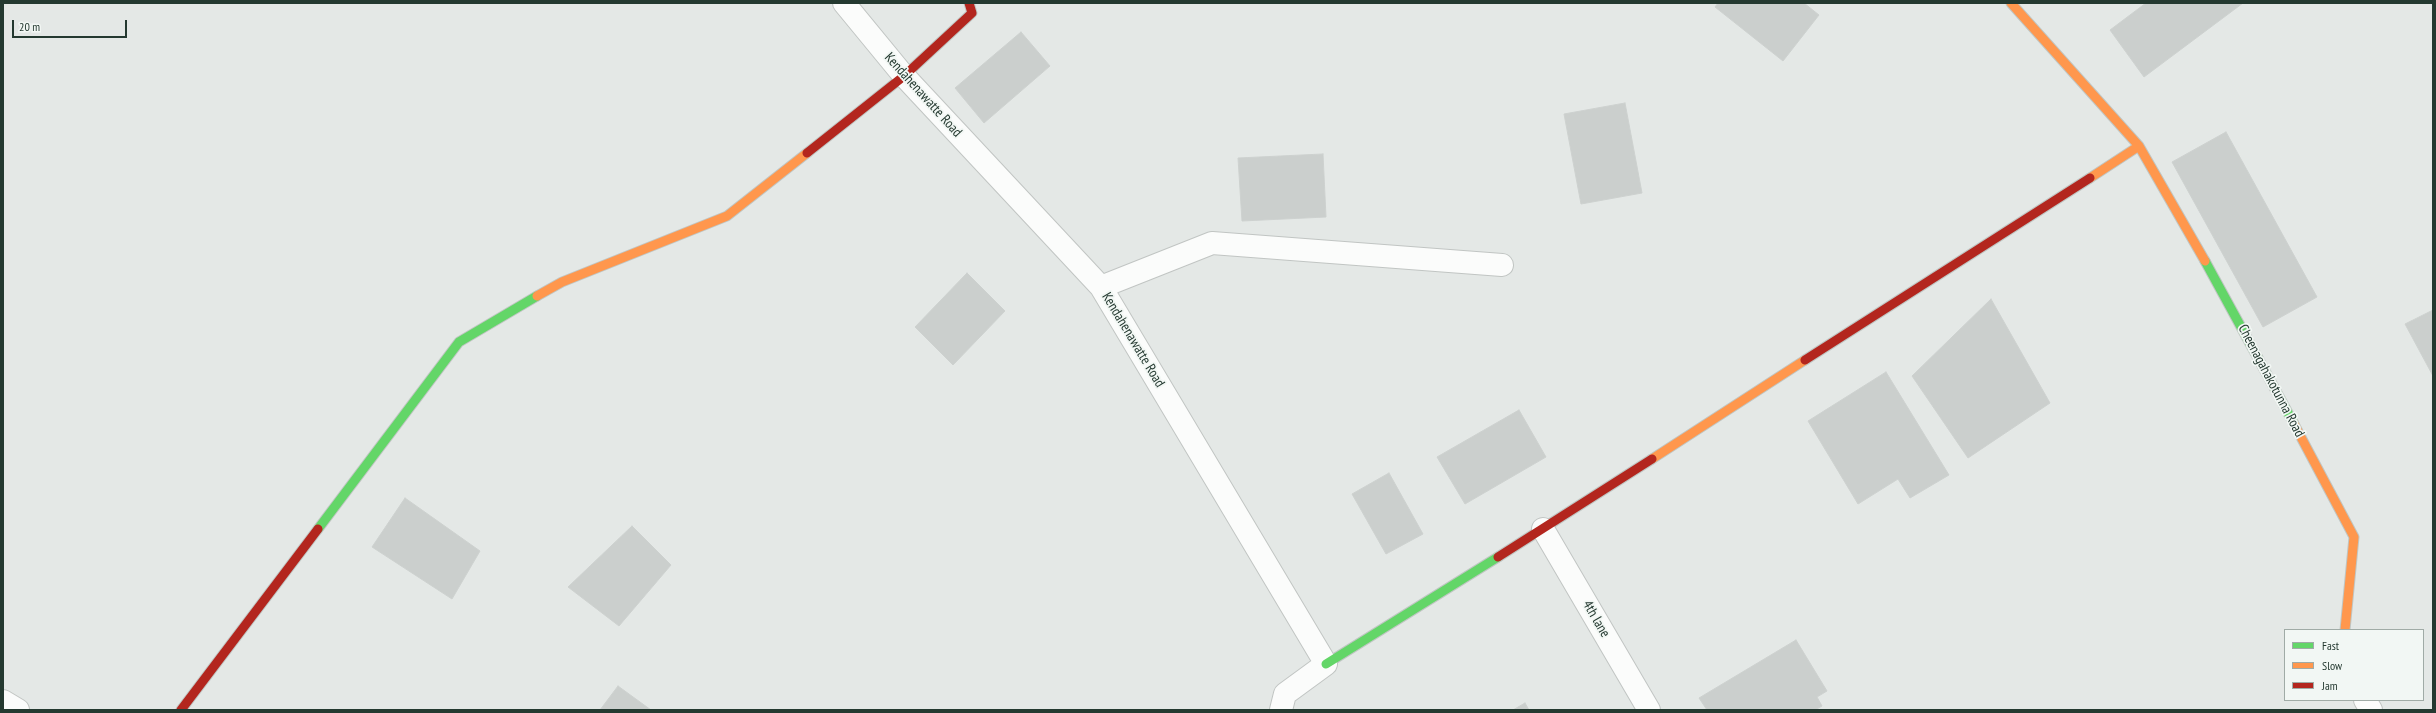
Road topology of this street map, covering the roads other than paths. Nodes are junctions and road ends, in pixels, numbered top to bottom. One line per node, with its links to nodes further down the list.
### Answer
1 (844, 3): 4 (street, Kendahenawatte Road)
2 (969, 3): 4 (street)
3 (2012, 3): 5 (street, Cheenagahakotunna Road)
4 (904, 76): 7 (street, Kendahenawatte Road); 14 (street)
5 (2139, 146): 8 (street); 9 (street, Cheenagahakotunna Road)
6 (1502, 265): 7 (street)
7 (1101, 287): 10 (street, Kendahenawatte Road)
8 (1543, 529): 10 (street); 16 (street, 4th lane)
9 (2345, 629)
10 (1326, 664): 15 (street)
11 (3, 701): 13 (street)
12 (2366, 701): 17 (street)
13 (18, 710)
14 (181, 710)
15 (1281, 710)
16 (1649, 710)
17 (2371, 710)

